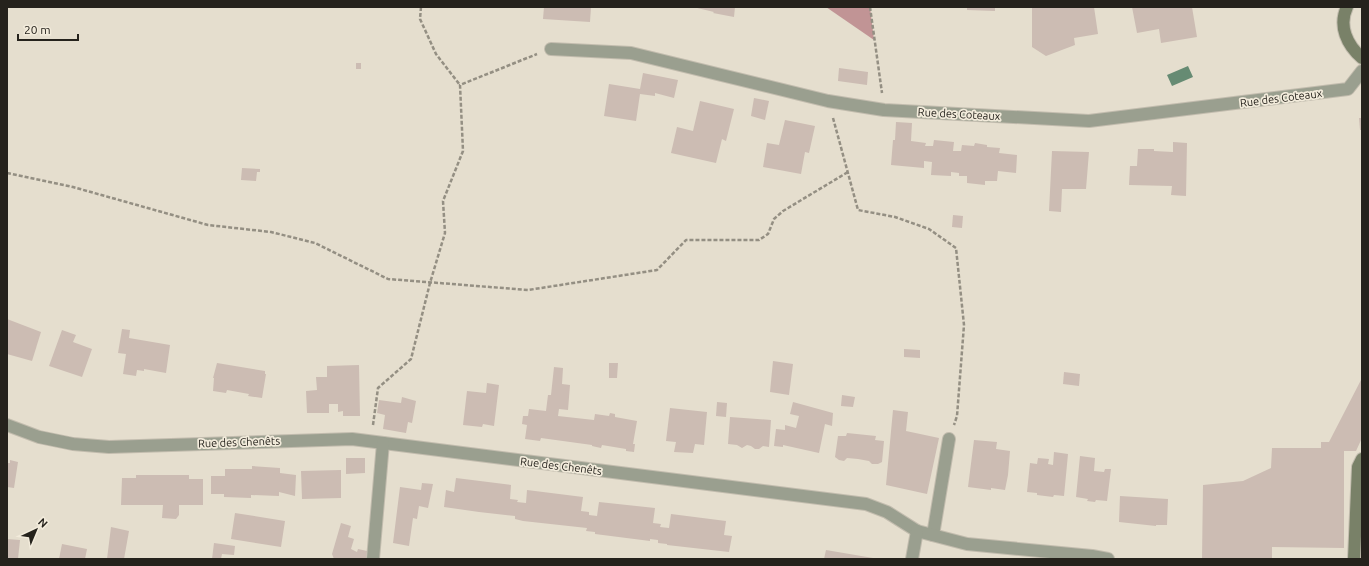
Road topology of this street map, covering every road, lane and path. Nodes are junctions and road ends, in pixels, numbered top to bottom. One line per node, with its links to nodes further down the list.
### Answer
1 (421, 7): 7 (path)
2 (870, 7): 9 (path)
3 (1347, 7): 5 (street)
4 (551, 49): 7 (path); 8 (street, Rue des Coteaux)
5 (1362, 58)
6 (1362, 72): 9 (street, Rue des Coteaux)
7 (460, 85): 12 (path)
8 (828, 100): 9 (street, Rue des Coteaux); 10 (path)
9 (884, 110)
10 (848, 172): 12 (path); 14 (path)
11 (7, 173): 12 (path)
12 (430, 282): 15 (path)
13 (7, 425): 15 (street, Rue des Chenêts)
14 (949, 439): 18 (street)
15 (377, 442): 17 (street, Rue des Chenêts); 19 (street)
16 (1362, 459): 22 (street)
17 (917, 530): 18 (street, Rue des Chenêts); 20 (street)
18 (933, 535): 21 (street, Rue des Chenêts)
19 (373, 559)
20 (912, 559)
21 (1108, 559)
22 (1354, 559)

